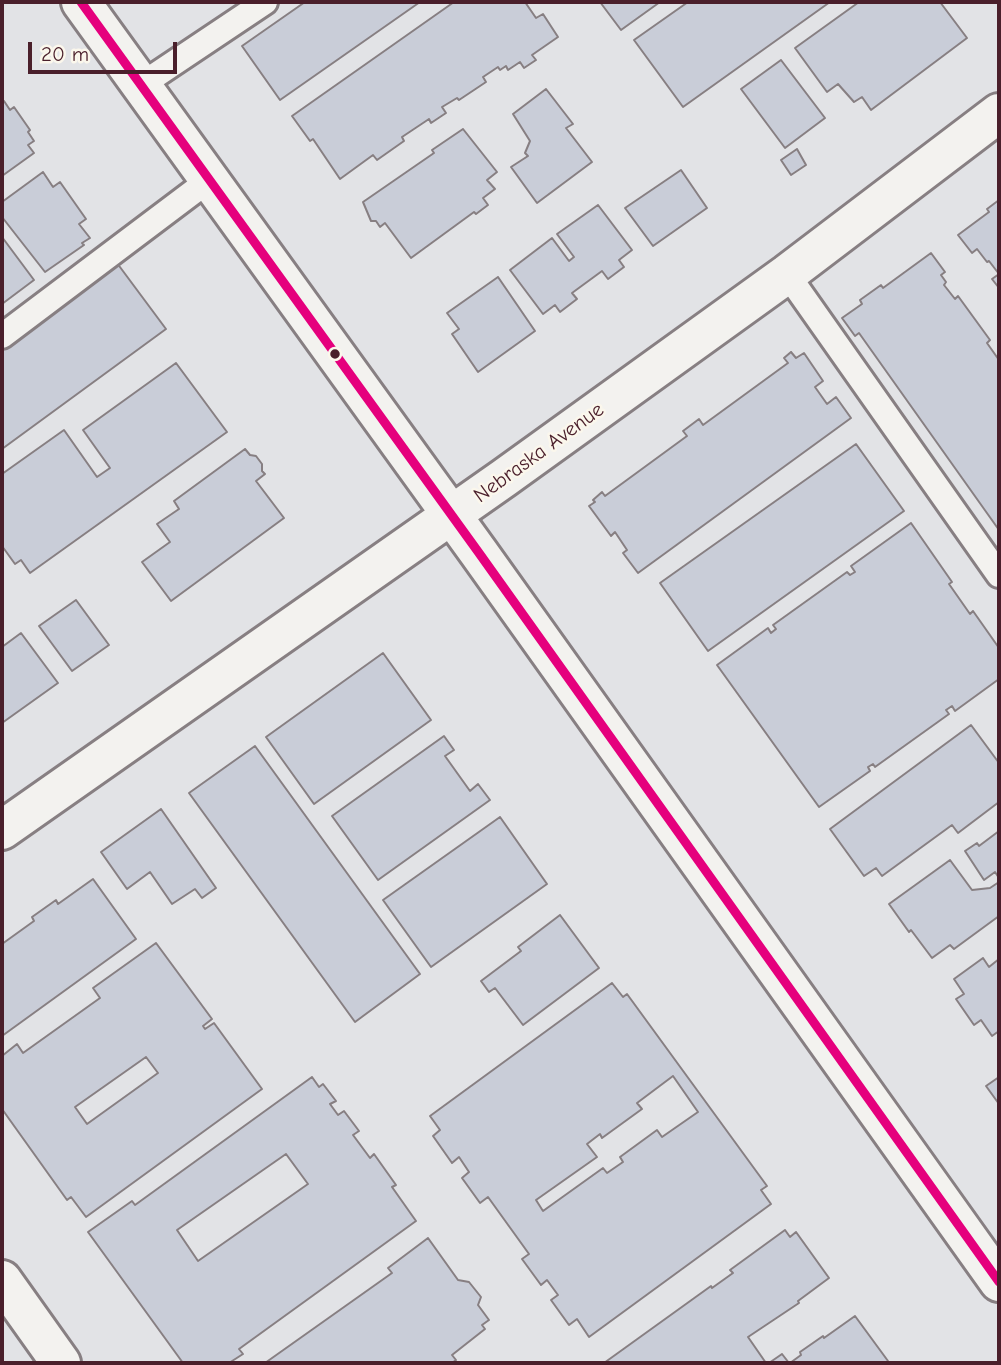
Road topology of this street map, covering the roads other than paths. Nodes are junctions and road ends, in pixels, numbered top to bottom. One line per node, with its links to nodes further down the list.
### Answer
1 (80, 2): 3 (street)
2 (265, 2): 3 (lane)
3 (141, 85): 5 (street)
4 (999, 113): 6 (street, Nebraska Avenue)
5 (209, 180): 7 (lane); 8 (street)
6 (787, 274): 8 (street, Nebraska Avenue); 9 (lane)
7 (2, 336)
8 (451, 515): 10 (street, Nebraska Avenue); 12 (street)
9 (999, 575)
10 (2, 830)
11 (2, 1280): 13 (street)
12 (999, 1282)
13 (61, 1363)

